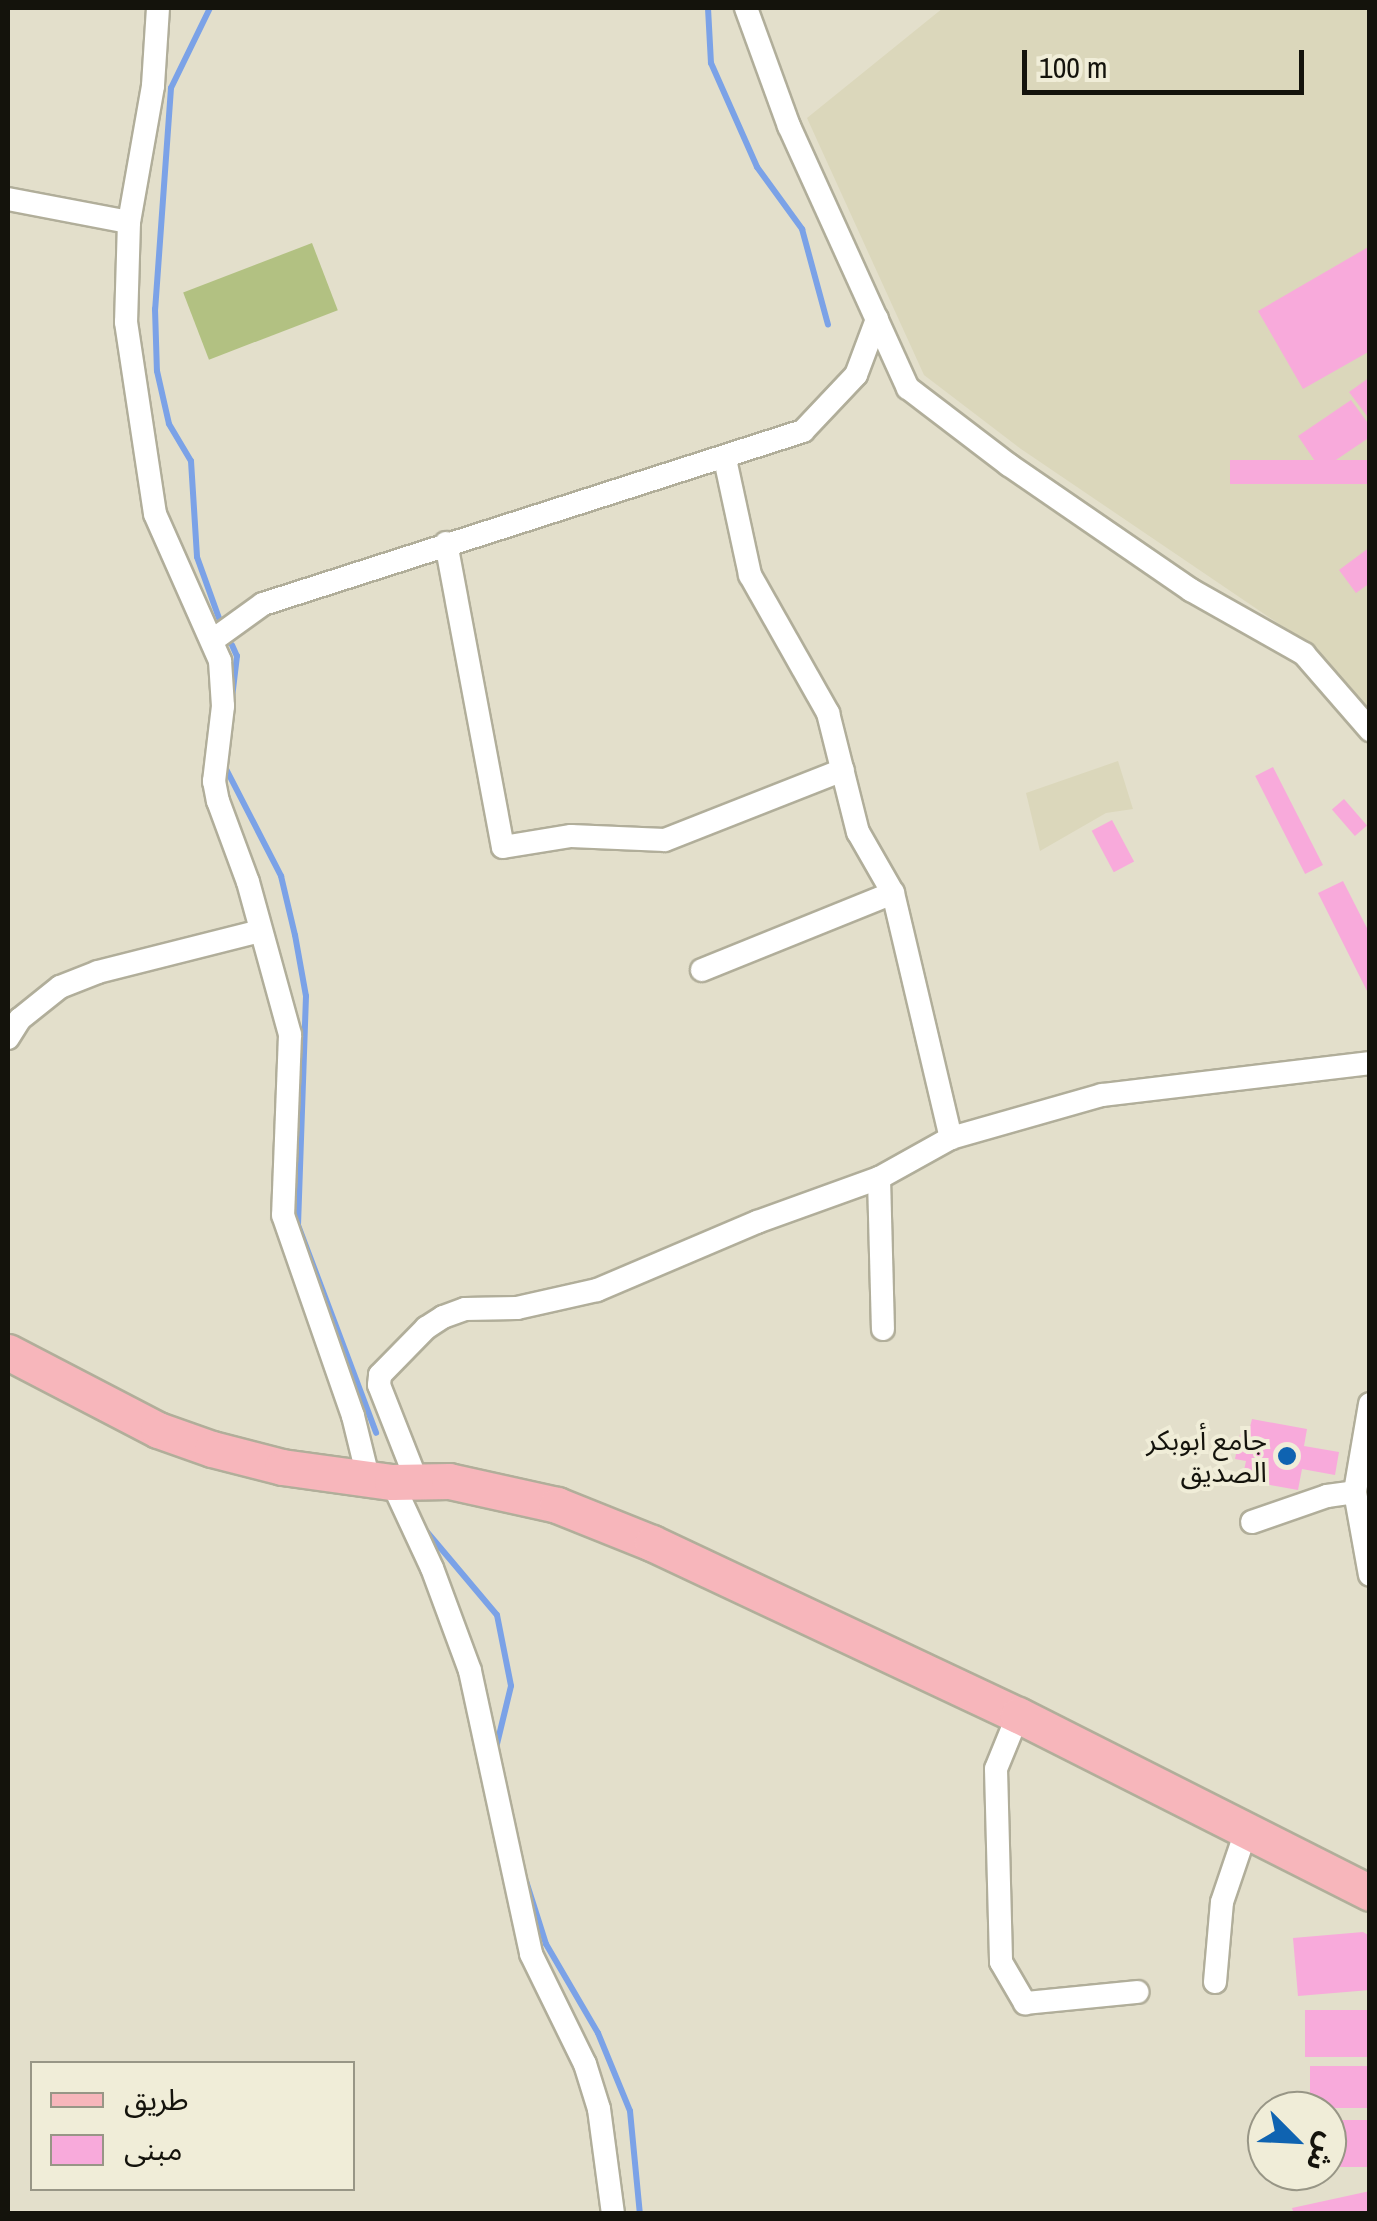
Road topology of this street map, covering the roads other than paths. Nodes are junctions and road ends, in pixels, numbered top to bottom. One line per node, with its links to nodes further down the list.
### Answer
1 (158, 8): 4 (street)
2 (746, 8): 5 (street)
3 (8, 199): 4 (street)
4 (129, 222): 8 (street)
5 (877, 320): 6 (street); 9 (street)
6 (725, 459): 7 (street); 10 (street)
7 (446, 542): 8 (street); 10 (street)
8 (213, 640): 12 (street)
9 (1370, 730)
10 (843, 770): 11 (street)
11 (893, 892): 13 (street); 16 (street)
12 (260, 931): 14 (street); 21 (street)
13 (702, 970)
14 (8, 1038)
15 (1370, 1063): 16 (street)
16 (951, 1138): 17 (street)
17 (879, 1178): 18 (street); 21 (street)
18 (883, 1329)
19 (8, 1352): 21 (main road)
20 (1370, 1404): 22 (street)
21 (392, 1480): 25 (main road); 30 (street)
22 (1355, 1492): 23 (street); 24 (street)
23 (1252, 1522)
24 (1370, 1575)
25 (1018, 1715): 26 (main road); 29 (street)
26 (1246, 1831): 27 (main road); 28 (street)
27 (1370, 1893)
28 (1215, 1982)
29 (1137, 1992)
30 (614, 2214)

